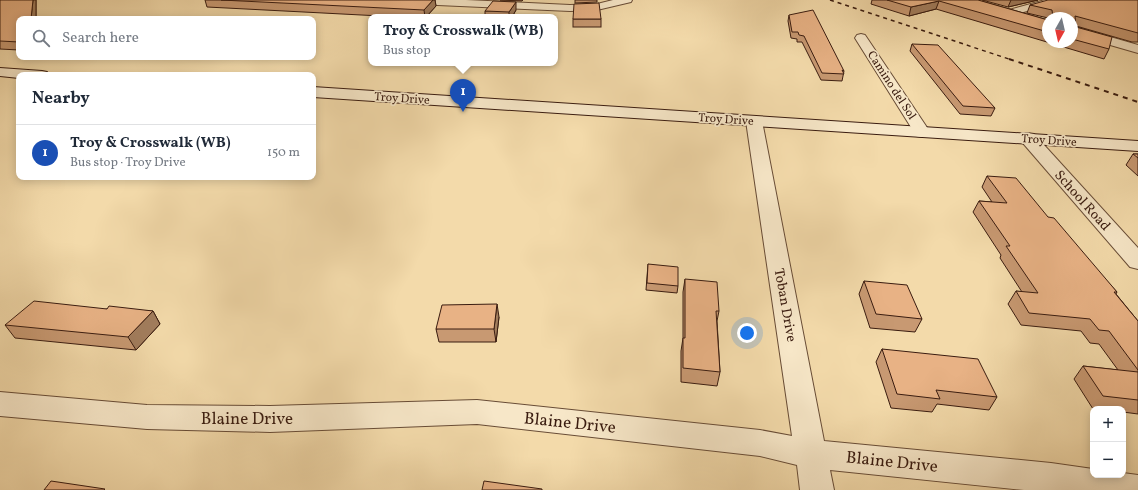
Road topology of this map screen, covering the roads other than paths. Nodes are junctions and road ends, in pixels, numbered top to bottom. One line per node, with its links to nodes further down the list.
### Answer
1 (393, 0): 4 (street)
2 (627, 0): 4 (street)
3 (1057, 0): 5 (street)
4 (469, 2)
5 (1028, 18)
6 (1078, 32): 8 (street)
7 (861, 38): 13 (street, Camino del Sol)
8 (1138, 49)
9 (0, 72): 10 (street)
10 (16, 73)
11 (316, 92): 12 (street, Troy Drive)
12 (754, 121): 13 (street, Troy Drive); 18 (street, Toban Drive)
13 (922, 132): 14 (street, Troy Drive)
14 (1028, 138): 15 (street, Troy Drive); 16 (street, School Road)
15 (1138, 146)
16 (1138, 262)
17 (0, 404): 18 (street, Blaine Drive)
18 (812, 454): 19 (street, Toban Drive); 20 (street, Blaine Drive)
19 (818, 490)
20 (1138, 490)

